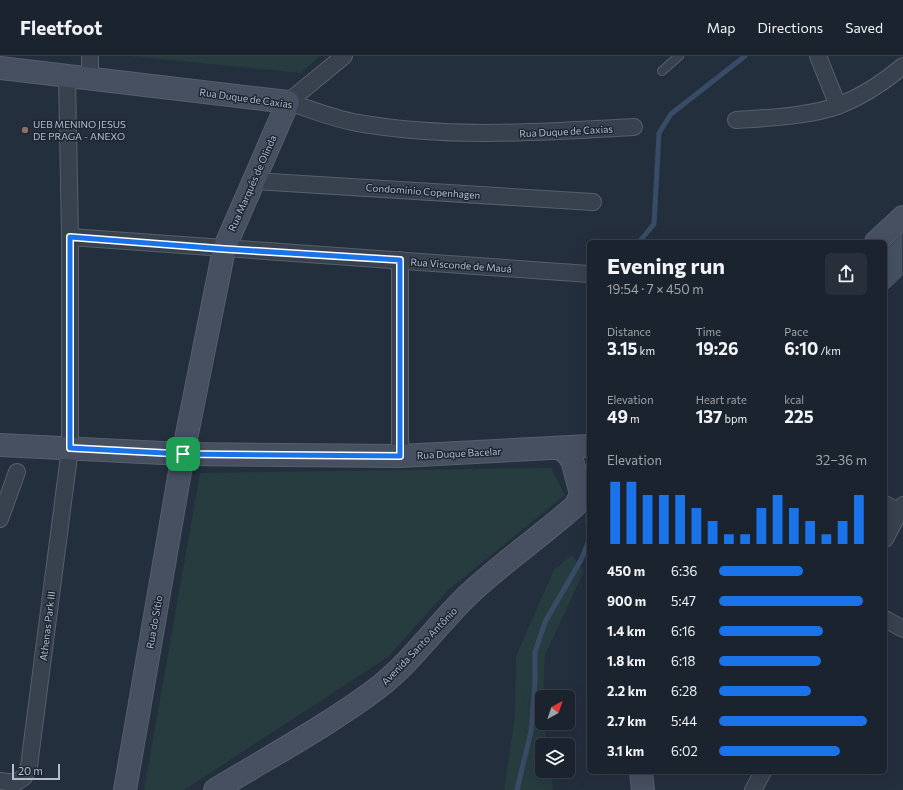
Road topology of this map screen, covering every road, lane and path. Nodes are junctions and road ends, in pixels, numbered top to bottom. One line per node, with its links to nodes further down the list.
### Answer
1 (90, 56): 9 (street)
2 (344, 56): 10 (street, Rua Marquês de Olinda)
3 (679, 56): 7 (lane)
4 (818, 56): 11 (street)
5 (903, 66): 11 (street)
6 (0, 68): 8 (street, Rua Duque de Caxias)
7 (662, 71)
8 (67, 76): 9 (street, Rua Duque de Caxias); 17 (street, Athenas Park III)
9 (90, 79): 10 (street, Rua Duque de Caxias)
10 (288, 102): 13 (street, Rua Duque de Caxias); 14 (street, Rua Marquês de Olinda)
11 (838, 106): 12 (street)
12 (736, 120)
13 (634, 127)
14 (254, 181): 15 (street, Condomínio Copenhagen); 19 (street, Rua Marquês de Olinda)
15 (593, 202)
16 (903, 217): 18 (street)
17 (70, 237): 19 (street, Rua Visconde de Mauá); 24 (street, Athenas Park III)
18 (878, 240)
19 (224, 249): 20 (street, Rua Visconde de Mauá); 27 (street, Rua Marquês de Olinda)
20 (400, 260): 21 (street, Rua Visconde de Mauá); 28 (street)
21 (587, 274)
22 (0, 445): 24 (street, Rua Duque Bacelar)
23 (587, 446): 25 (street, Rua Duque Bacelar)
24 (70, 448): 27 (street, Rua Duque Bacelar); 39 (street, Athenas Park III)
25 (558, 448): 28 (street, Rua Duque Bacelar); 30 (street)
26 (587, 448): 30 (street)
27 (183, 454): 28 (street, Rua Duque Bacelar); 40 (street, Rua do Sítio)
28 (400, 456)
29 (17, 472): 33 (street)
30 (583, 485): 41 (street, Avenida Santo Antônio)
31 (887, 505): 32 (street)
32 (901, 509): 34 (street)
33 (0, 519)
34 (887, 535)
35 (887, 620): 36 (street)
36 (903, 629)
37 (641, 774): 42 (street)
38 (762, 774): 43 (street)
39 (0, 781)
40 (125, 790)
41 (216, 790)
42 (643, 790)
43 (753, 790)

